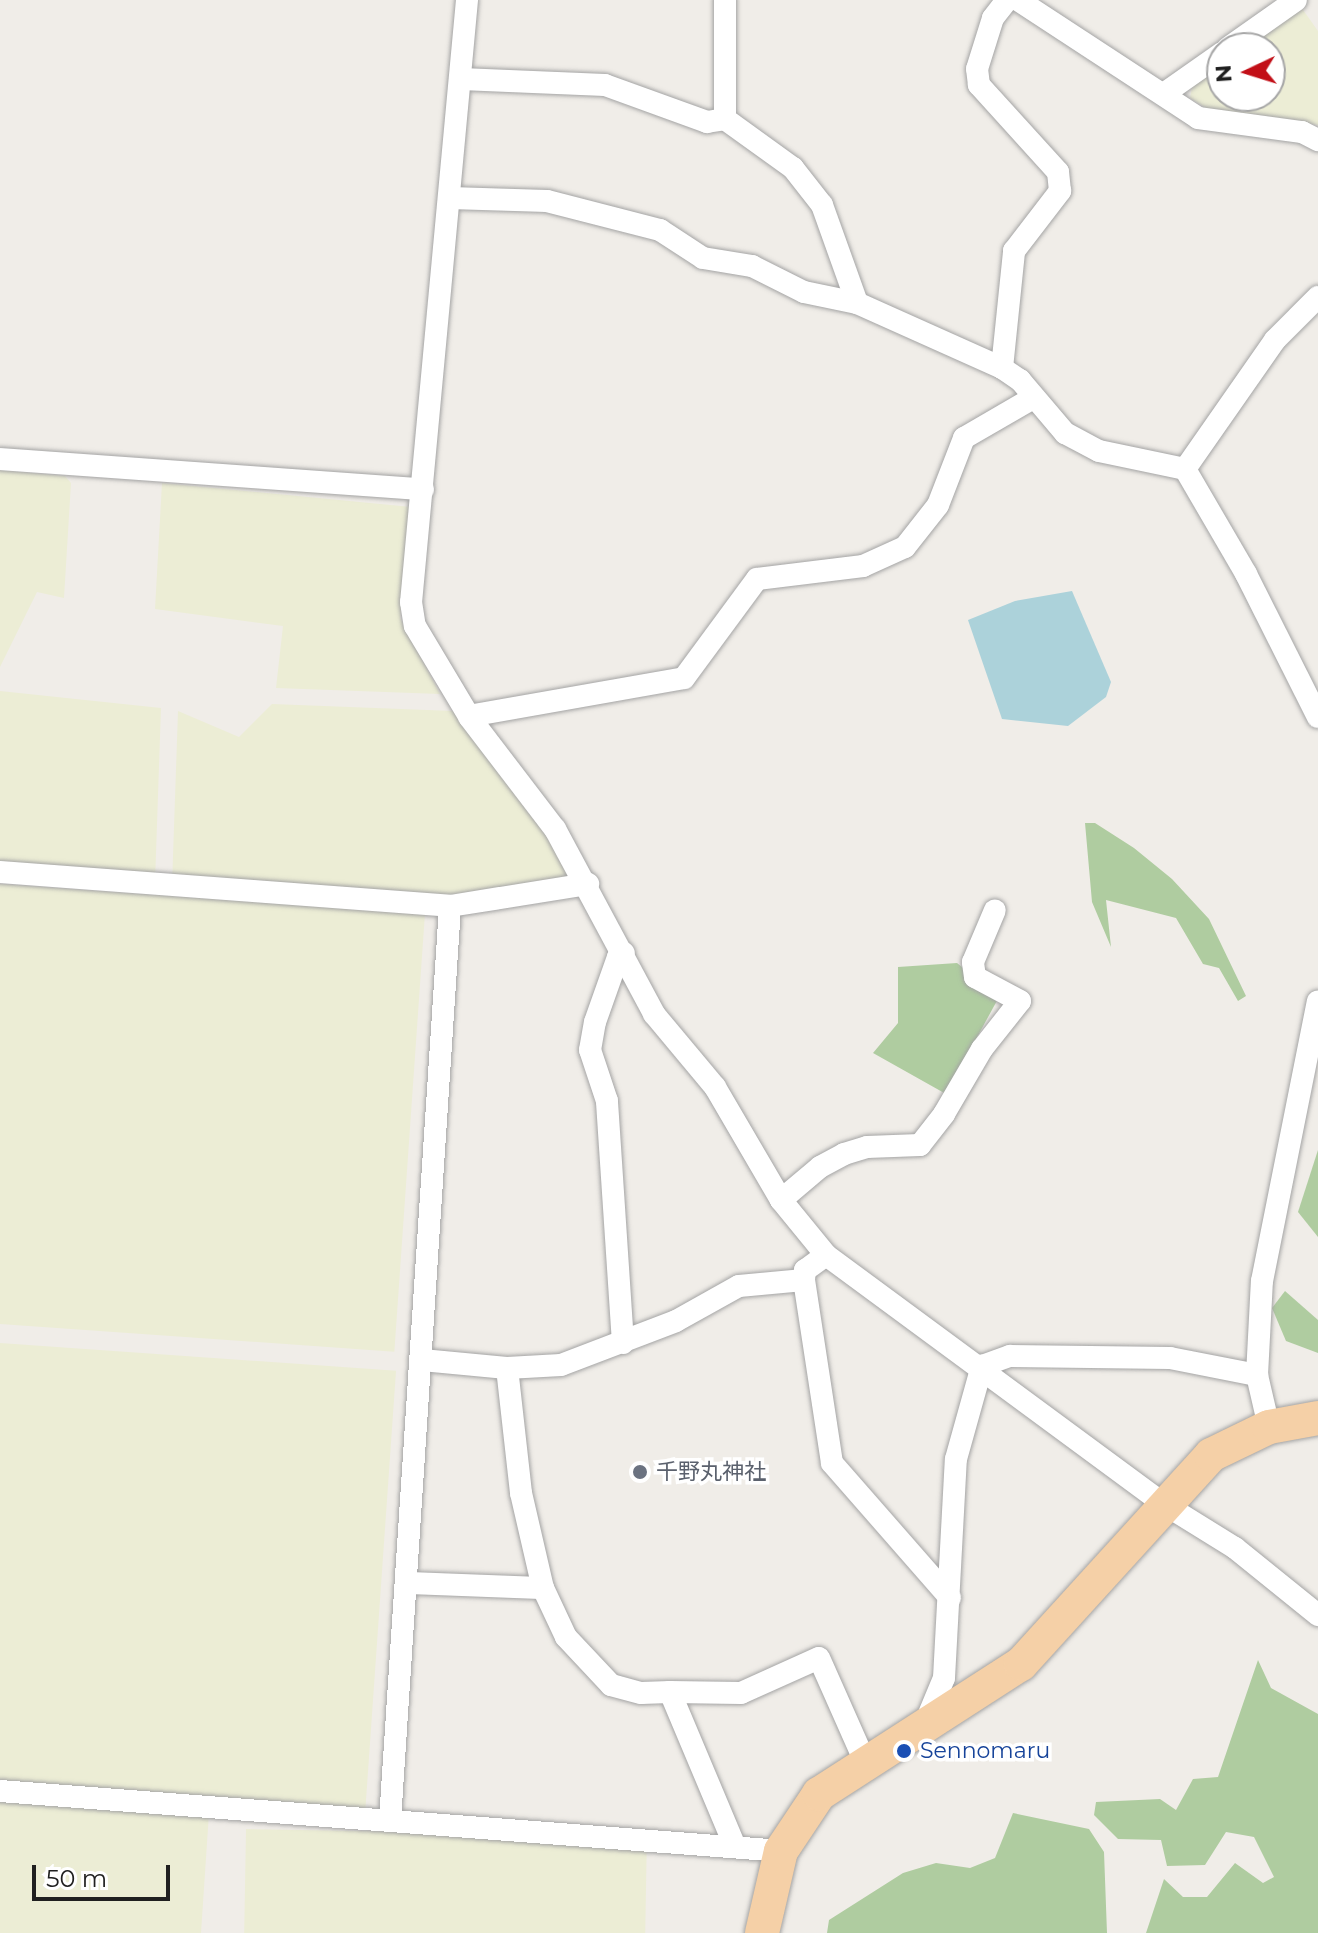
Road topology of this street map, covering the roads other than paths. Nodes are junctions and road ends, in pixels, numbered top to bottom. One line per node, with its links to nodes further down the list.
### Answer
1 (467, 0): 8 (street)
2 (725, 0): 10 (street)
3 (1007, 0): 15 (street)
4 (1018, 0): 9 (street)
5 (1296, 0): 6 (street)
6 (1251, 32)
7 (1206, 64): 9 (street)
8 (461, 79): 10 (street); 12 (street)
9 (1165, 93): 11 (street)
10 (725, 119): 14 (street)
11 (1318, 140)
12 (450, 198): 14 (street); 19 (street)
13 (1318, 297): 18 (street)
14 (857, 303): 15 (street)
15 (1002, 368): 16 (street)
16 (1033, 398): 18 (street); 20 (street)
17 (0, 459): 19 (street)
18 (1185, 469): 21 (street)
19 (423, 489): 20 (street)
20 (469, 716): 23 (street)
21 (1318, 717)
22 (0, 872): 24 (street)
23 (588, 884): 24 (street); 26 (street)
24 (450, 906): 32 (street)
25 (995, 910): 28 (street)
26 (624, 953): 28 (street); 31 (street)
27 (1318, 1002): 35 (street)
28 (781, 1200): 29 (street)
29 (826, 1255): 30 (street); 33 (street)
30 (804, 1280): 31 (street); 41 (street)
31 (623, 1343): 34 (street)
32 (422, 1360): 34 (street); 39 (street)
33 (982, 1366): 35 (street); 38 (street); 41 (street)
34 (507, 1368): 40 (street)
35 (1257, 1375): 37 (street)
36 (1318, 1418): 37 (main road)
37 (1269, 1427): 38 (main road)
38 (1164, 1504): 42 (street); 44 (main road)
39 (407, 1583): 40 (street); 47 (street)
40 (543, 1588): 43 (street)
41 (950, 1598): 44 (street)
42 (1318, 1615)
43 (670, 1692): 45 (street); 48 (street)
44 (923, 1727): 45 (main road)
45 (866, 1764): 49 (main road)
46 (0, 1791): 47 (street)
47 (390, 1820): 48 (street)
48 (734, 1844): 49 (street)
49 (781, 1851): 50 (main road)
50 (762, 1933)

